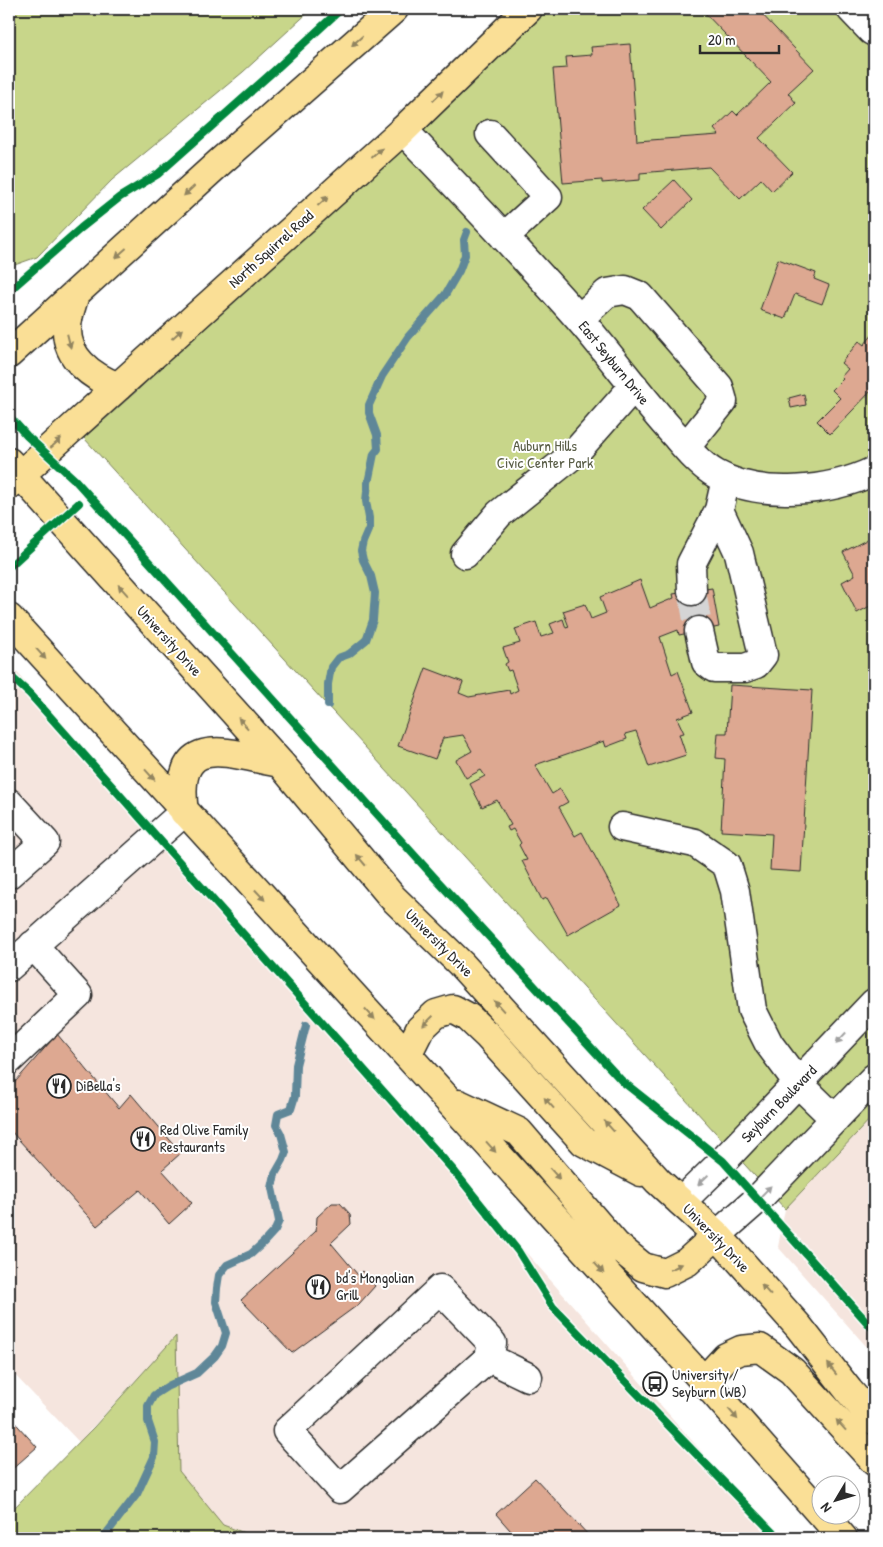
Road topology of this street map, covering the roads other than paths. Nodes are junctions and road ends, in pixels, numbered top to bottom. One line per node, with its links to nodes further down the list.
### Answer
1 (394, 9): 9 (main road, one-way to 9)
2 (528, 9): 4 (main road, North Squirrel Road)
3 (851, 9): 5 (street)
4 (512, 18): 6 (main road, North Squirrel Road, one-way to 4)
5 (874, 32)
6 (403, 130): 8 (street, East Seyburn Drive); 13 (main road, North Squirrel Road, one-way to 6)
7 (490, 134): 8 (street)
8 (504, 237): 10 (street, East Seyburn Drive)
9 (76, 294): 11 (main road); 13 (main road, one-way to 13)
10 (579, 319): 12 (street, East Seyburn Drive); 14 (street)
11 (9, 354)
12 (634, 386): 14 (street, East Seyburn Drive); 19 (street)
13 (118, 387): 16 (main road, North Squirrel Road, one-way to 13)
14 (686, 447): 17 (street, East Seyburn Drive)
15 (874, 471): 17 (street, East Seyburn Drive)
16 (12, 474): 23 (main road, University Drive, one-way to 16)
17 (726, 478): 18 (street)
18 (719, 510): 20 (street); 22 (street)
19 (465, 554)
20 (692, 591)
21 (9, 618): 25 (main road, one-way to 25)
22 (699, 631)
23 (280, 763): 25 (main road); 37 (main road, University Drive, one-way to 23)
24 (9, 803): 27 (street)
25 (184, 812): 28 (street); 31 (main road, one-way to 31)
26 (622, 827): 34 (street)
27 (9, 874)
28 (33, 945): 29 (street); 32 (street)
29 (9, 967)
30 (874, 1003): 34 (street, Seyburn Boulevard, one-way to 34)
31 (407, 1055): 35 (main road); 37 (main road, one-way to 31)
32 (9, 1060)
33 (874, 1078): 36 (street)
34 (798, 1083): 36 (street); 38 (street, Seyburn Boulevard, one-way to 38)
35 (446, 1098): 39 (main road, one-way to 39); 42 (main road, one-way to 42)
36 (835, 1119): 39 (street, one-way to 36)
37 (658, 1181): 38 (main road, University Drive)
38 (681, 1202): 39 (main road, University Drive)
39 (717, 1235): 43 (main road, University Drive, one-way to 39)
40 (488, 1358): 40 (street); 41 (street)
41 (528, 1378)
42 (704, 1381): 44 (main road, one-way to 42); 45 (main road, one-way to 45)
43 (874, 1420)
44 (874, 1461)
45 (810, 1501)
46 (830, 1524): 47 (main road)
47 (843, 1538)

